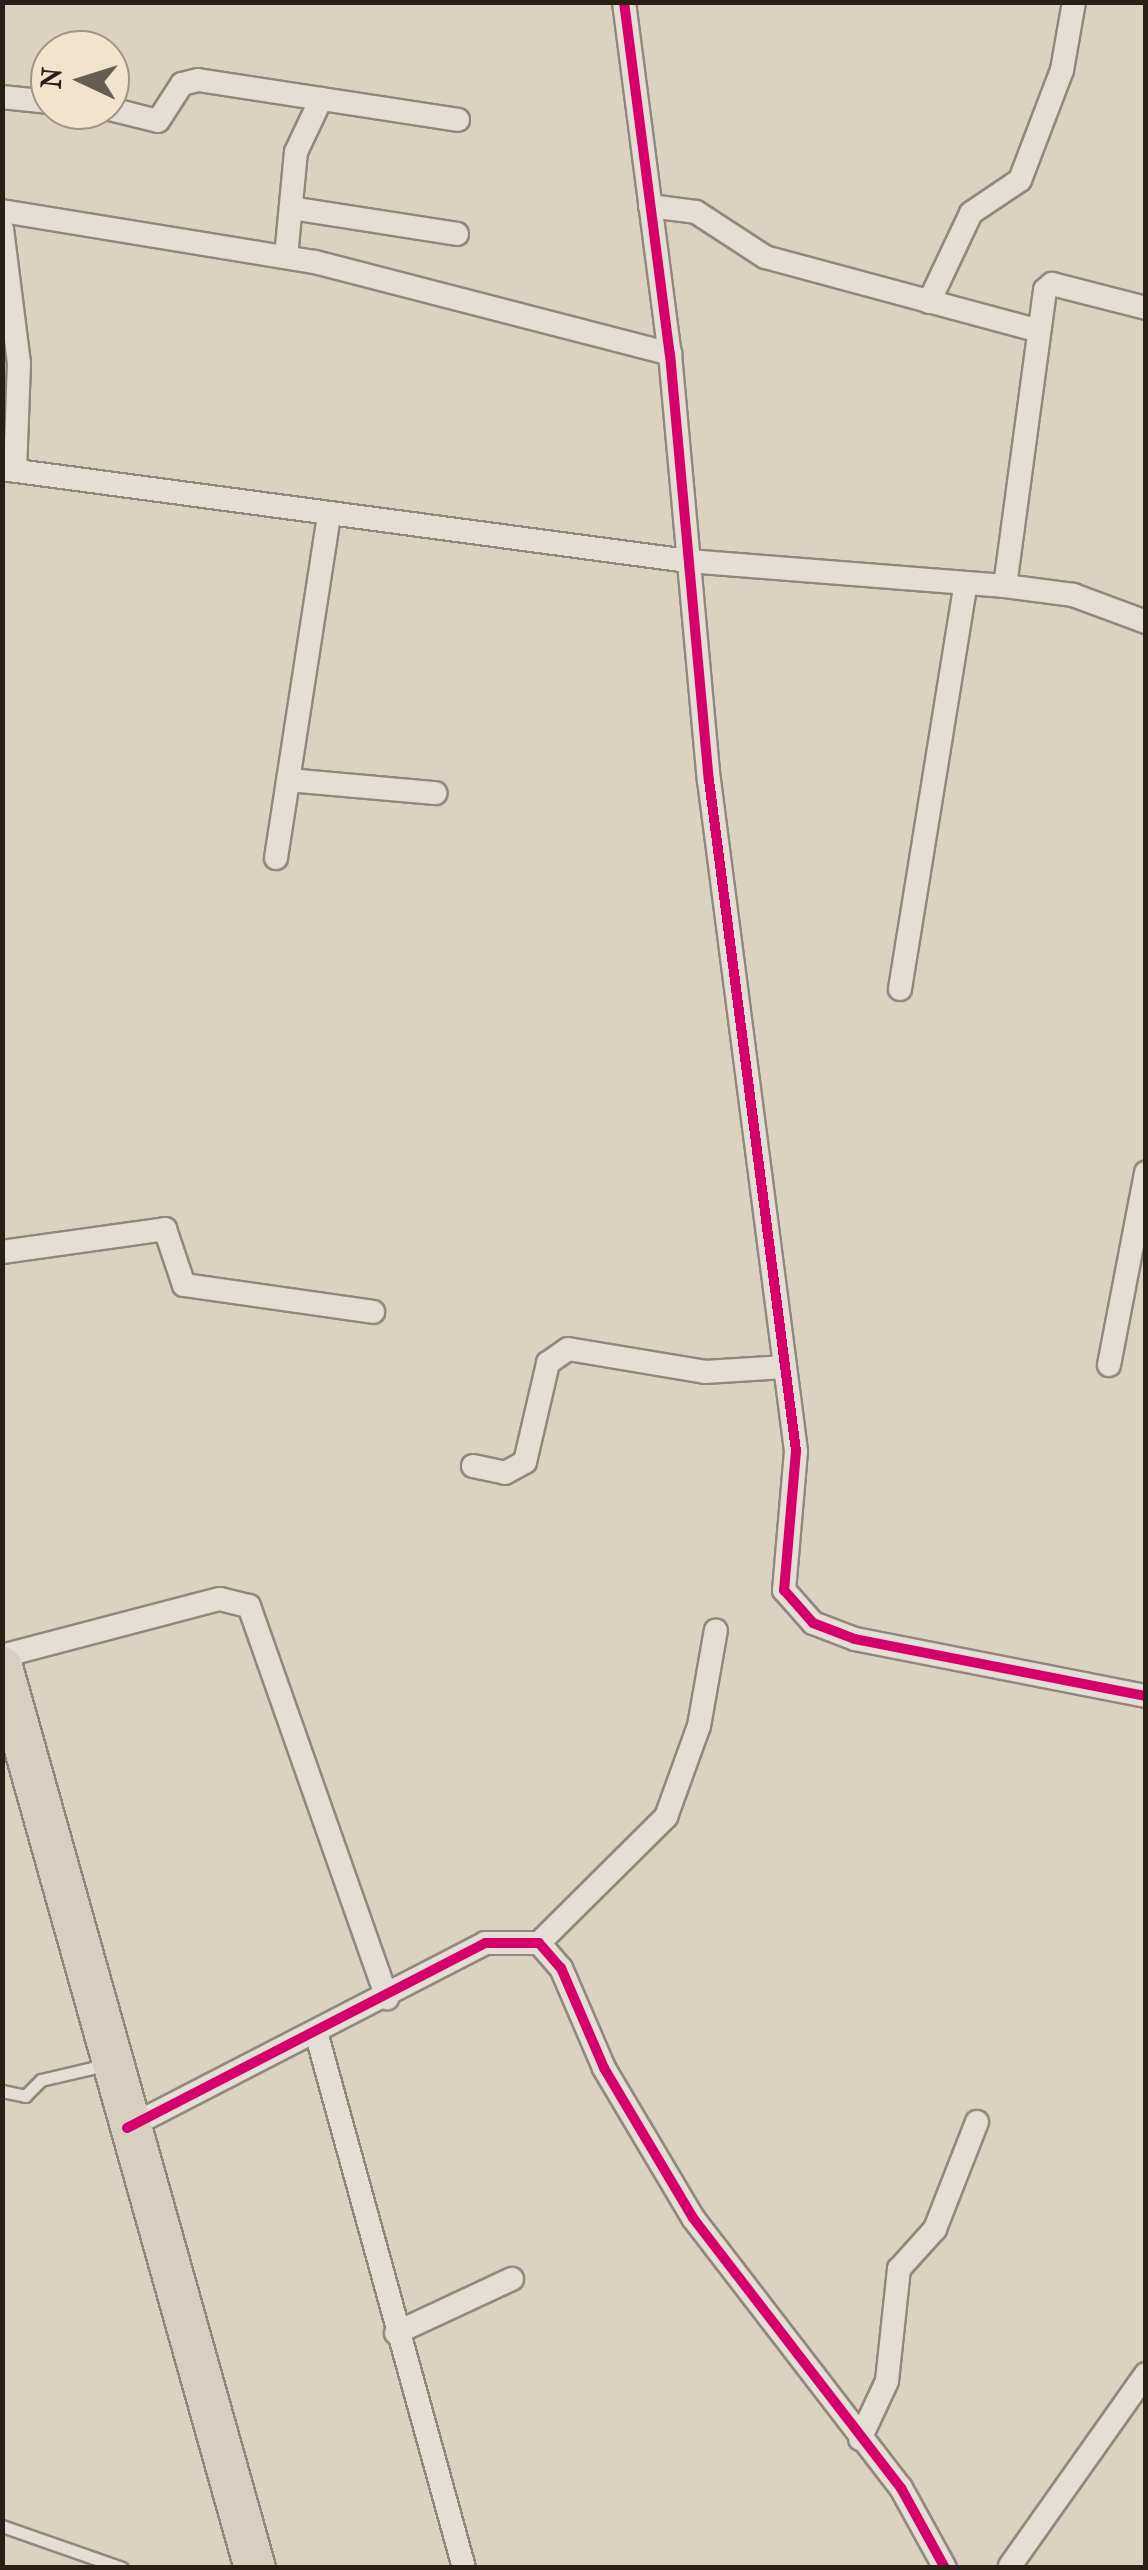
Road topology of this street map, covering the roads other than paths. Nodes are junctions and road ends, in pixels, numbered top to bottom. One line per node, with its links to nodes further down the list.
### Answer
1 (624, 2): 8 (street)
2 (1074, 2): 14 (street)
3 (2, 97): 5 (street)
4 (321, 99): 6 (street); 7 (street); 9 (street)
5 (30, 100)
6 (130, 114)
7 (458, 120)
8 (650, 206): 14 (street); 17 (street)
9 (291, 208): 12 (street); 13 (street)
10 (2, 212): 13 (street)
11 (2, 229): 18 (street)
12 (458, 234)
13 (286, 258): 17 (street)
14 (929, 302): 16 (street)
15 (1146, 308): 16 (street)
16 (1036, 330): 22 (street)
17 (670, 354): 20 (street)
18 (9, 470): 19 (street)
19 (329, 516): 20 (street); 24 (street)
20 (688, 561): 21 (street); 32 (street)
21 (966, 583): 22 (street); 27 (street)
22 (1005, 586): 23 (street)
23 (1146, 622)
24 (288, 780): 25 (street); 26 (street)
25 (435, 793)
26 (276, 858)
27 (900, 989)
28 (1146, 1173): 31 (street)
29 (2, 1252): 30 (street)
30 (373, 1312)
31 (1109, 1365)
32 (785, 1367): 33 (street); 37 (street)
33 (473, 1466)
34 (716, 1630): 39 (street)
35 (2, 1656): 40 (street)
36 (2, 1668): 45 (highway)
37 (1146, 1696)
38 (2, 1726): 42 (highway)
39 (539, 1943): 40 (street); 49 (street)
40 (387, 1998): 41 (street)
41 (316, 2032): 45 (street); 47 (street)
42 (92, 2068): 43 (lane); 53 (highway)
43 (2, 2091)
44 (977, 2122): 49 (street)
45 (127, 2128): 54 (highway)
46 (512, 2279): 47 (street)
47 (396, 2332): 55 (street)
48 (1146, 2374): 51 (street)
49 (860, 2440): 56 (street)
50 (2, 2526): 52 (lane)
51 (1011, 2567)
52 (122, 2568)
53 (236, 2568)
54 (254, 2568)
55 (464, 2568)
56 (946, 2568)

